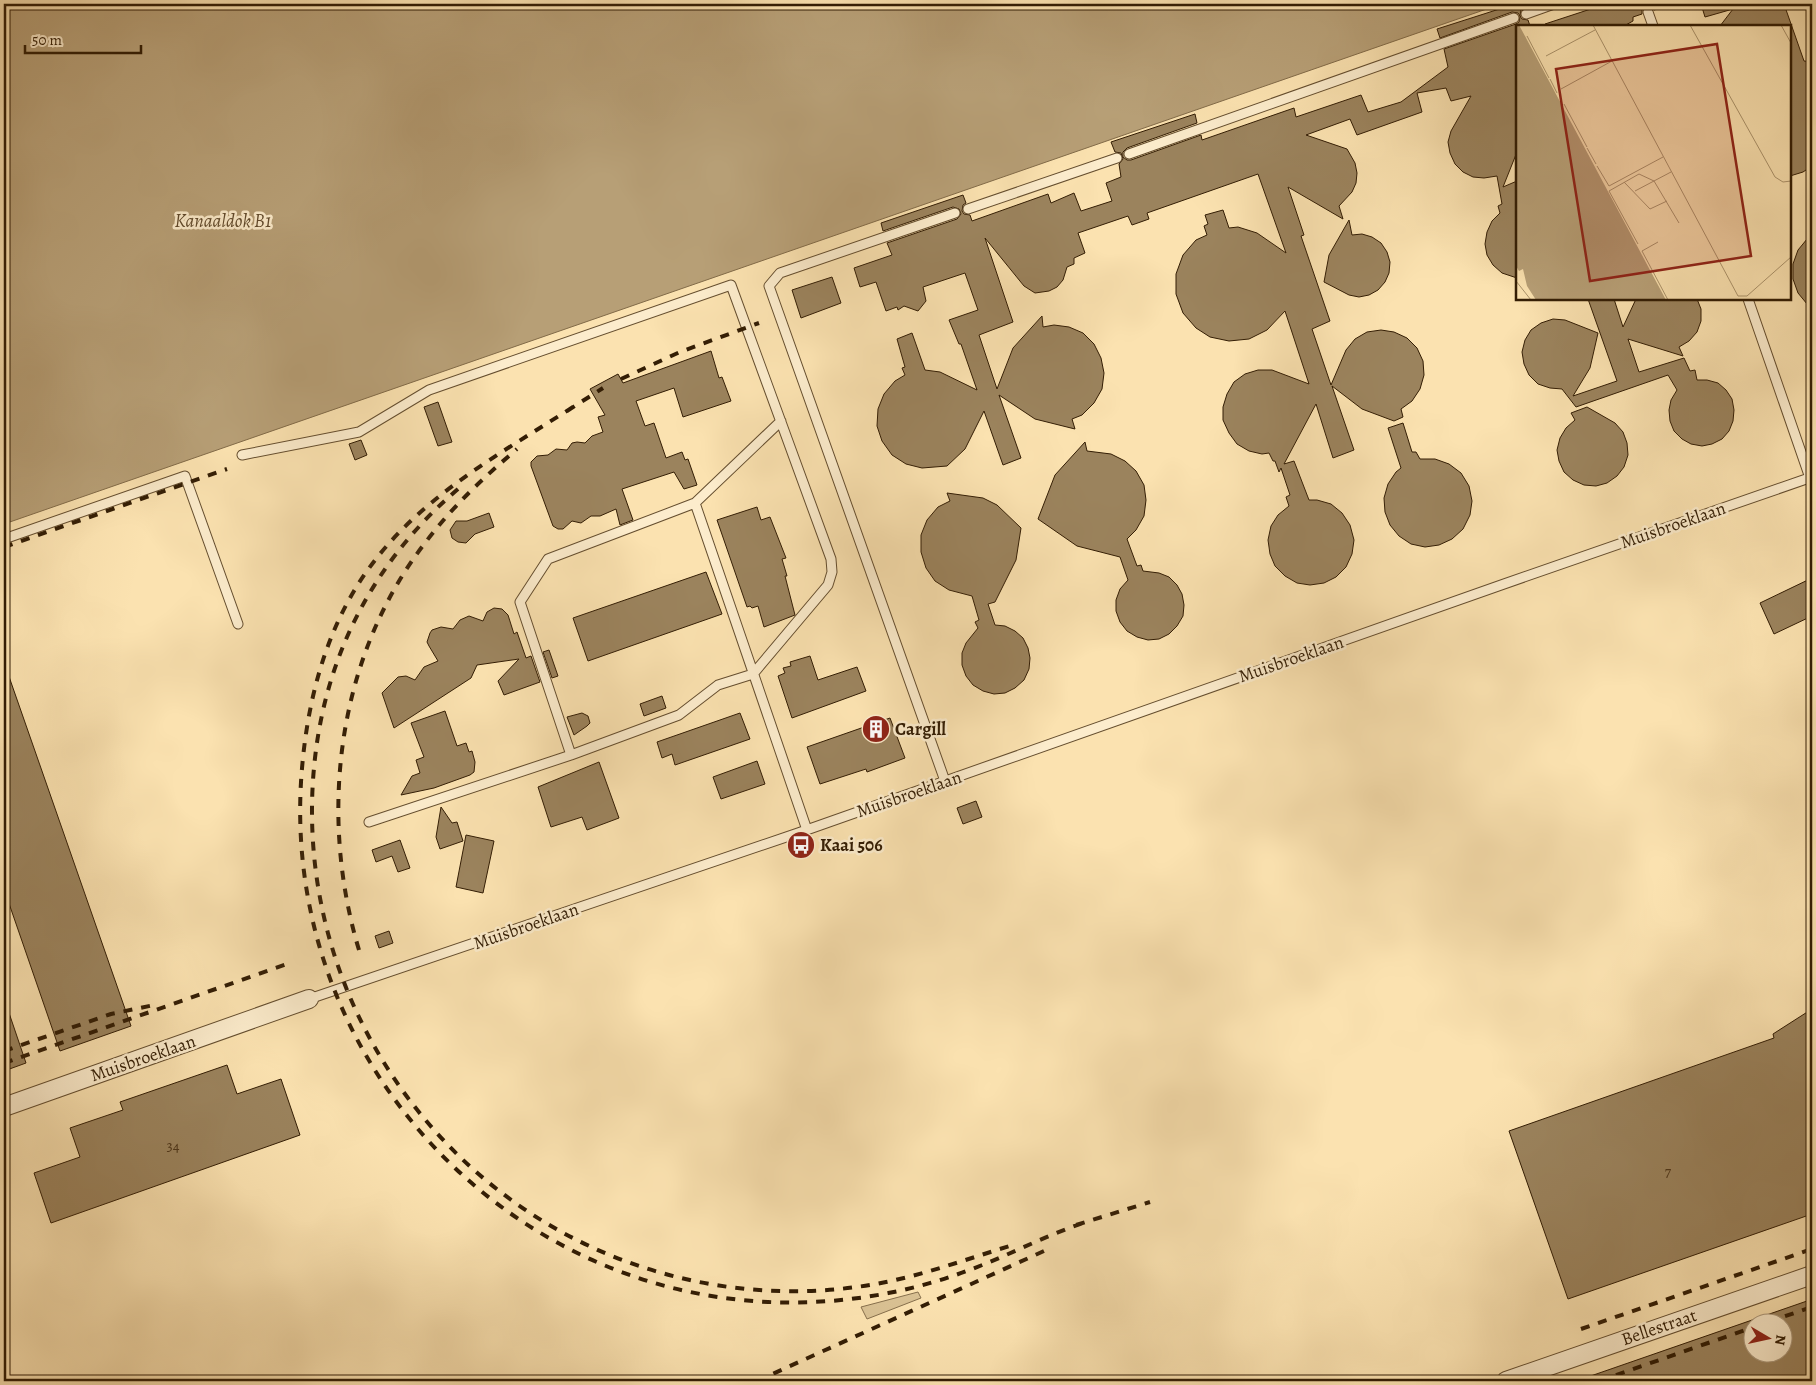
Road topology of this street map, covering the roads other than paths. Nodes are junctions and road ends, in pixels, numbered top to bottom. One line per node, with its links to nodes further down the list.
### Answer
1 (1554, 4): 3 (lane)
2 (1648, 12): 5 (lane)
3 (1526, 14)
4 (1514, 18): 6 (lane)
5 (1653, 25)
6 (1129, 154)
7 (1117, 158): 8 (lane)
8 (968, 209)
9 (955, 213): 19 (lane)
10 (1748, 300): 13 (lane)
11 (781, 421): 12 (lane); 14 (lane); 17 (lane)
12 (242, 455)
13 (1811, 478): 19 (lane, Muisbroeklaan)
14 (695, 503): 17 (lane); 18 (lane)
15 (4, 539): 16 (lane)
16 (238, 624)
17 (753, 674): 18 (lane); 21 (lane)
18 (571, 755): 20 (lane)
19 (945, 781): 21 (lane, Muisbroeklaan)
20 (369, 822)
21 (807, 830): 22 (lane, Muisbroeklaan)
22 (309, 999): 23 (street, Muisbroeklaan)
23 (4, 1107)
24 (1812, 1275): 25 (street, Bellestraat)
25 (1506, 1381)

